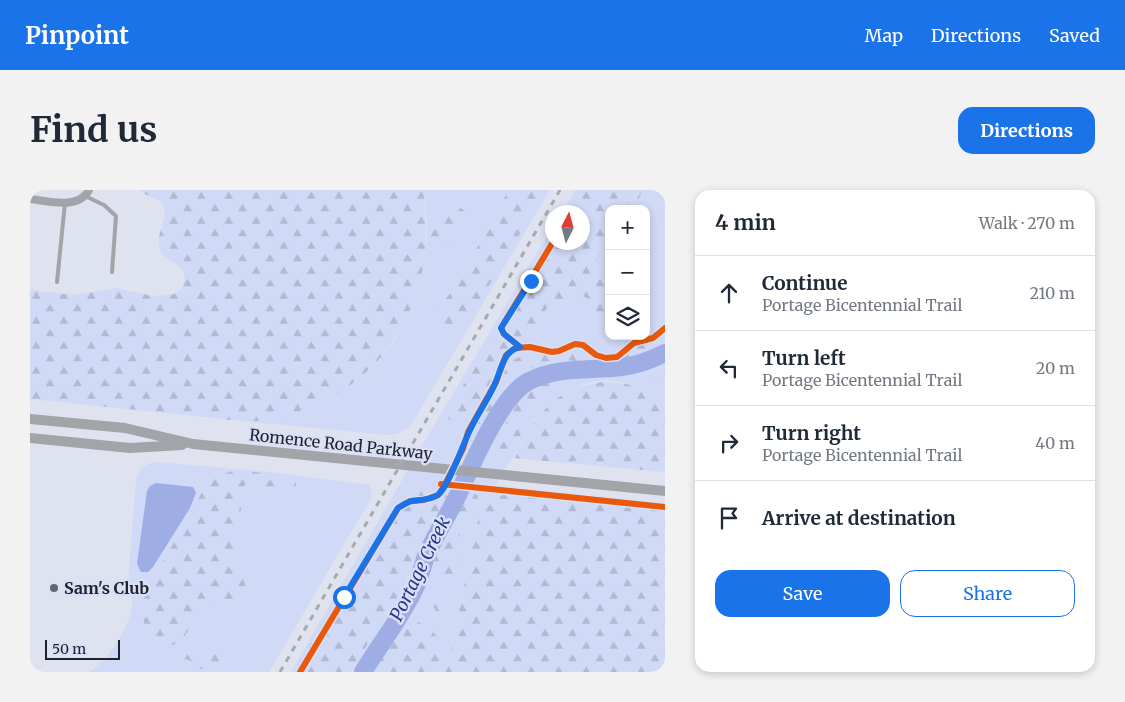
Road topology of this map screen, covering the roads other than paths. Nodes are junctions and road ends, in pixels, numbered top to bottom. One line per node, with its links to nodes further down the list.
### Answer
1 (85, 195): 3 (street); 4 (lane)
2 (30, 199): 3 (street)
3 (65, 203): 5 (lane)
4 (112, 272)
5 (57, 282)
6 (30, 419): 8 (street, Romence Road Parkway)
7 (30, 438): 8 (street, Romence Road Parkway)
8 (192, 444): 9 (street, Romence Road Parkway)
9 (665, 491)

